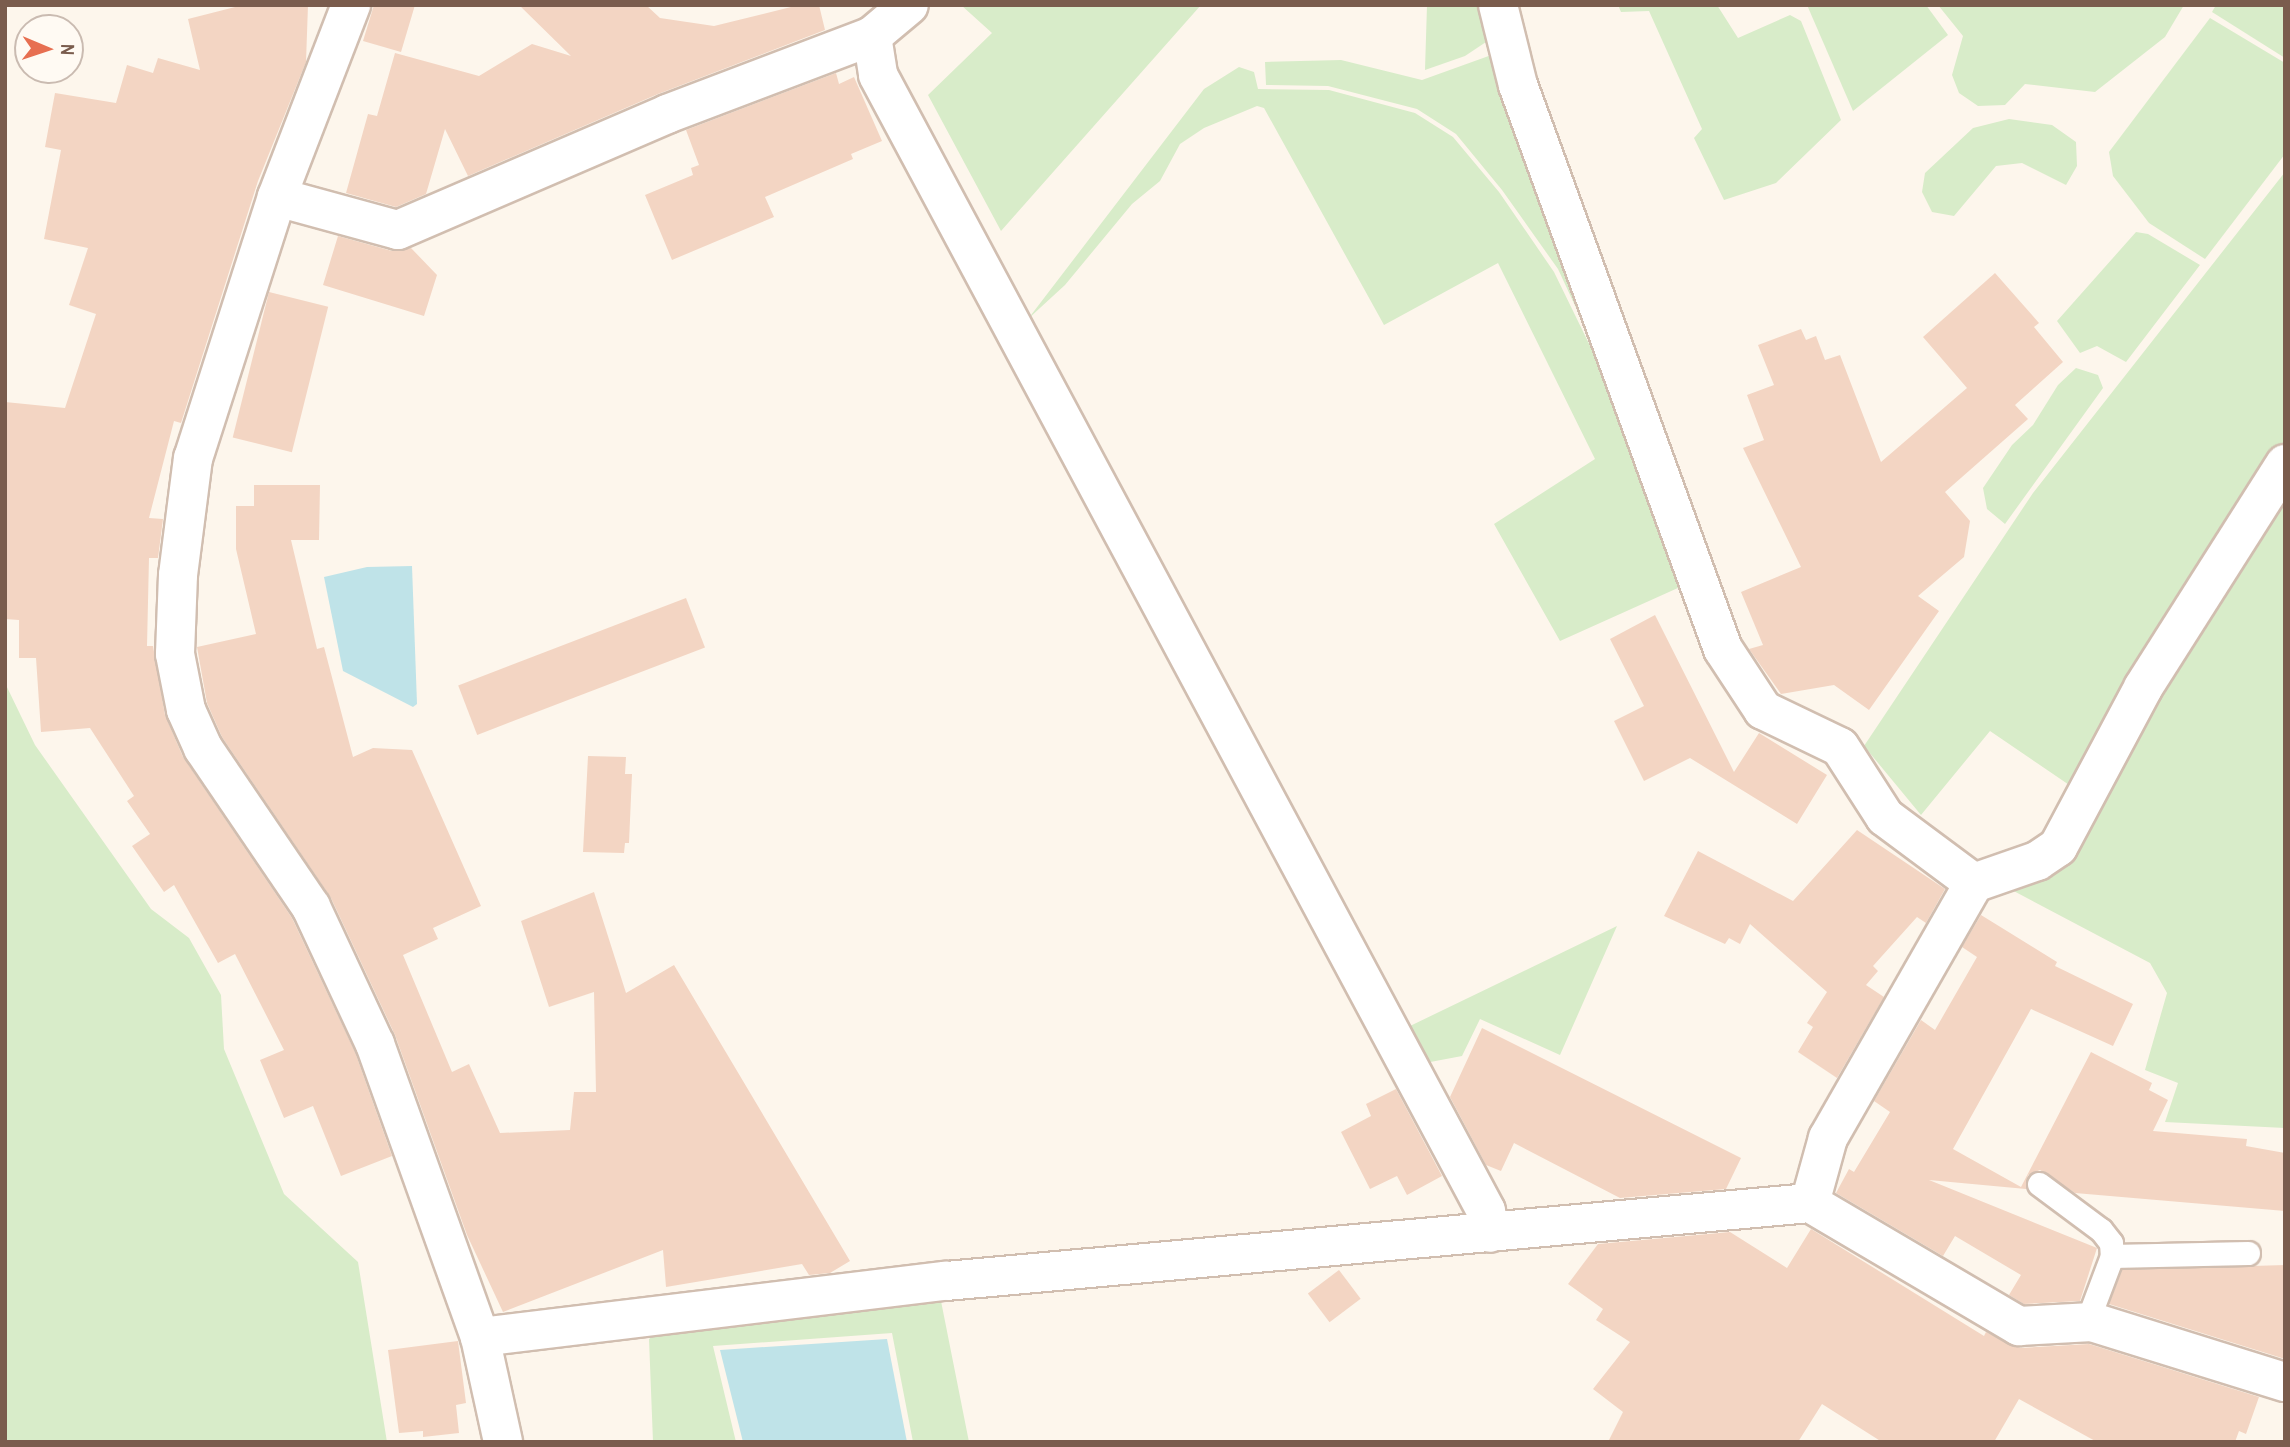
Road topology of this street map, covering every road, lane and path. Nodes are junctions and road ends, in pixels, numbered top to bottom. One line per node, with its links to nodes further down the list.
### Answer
1 (351, 5): 5 (street)
2 (909, 5): 4 (street)
3 (1498, 5): 7 (street)
4 (872, 36): 5 (street); 10 (street)
5 (277, 197): 14 (street)
6 (2285, 464): 7 (street)
7 (1974, 883): 9 (street)
8 (2039, 1184): 12 (lane)
9 (1810, 1203): 10 (street); 13 (street)
10 (1490, 1233): 14 (street)
11 (2248, 1253): 12 (lane)
12 (2112, 1256): 13 (lane)
13 (2087, 1322): 15 (street)
14 (480, 1336): 16 (street)
15 (2285, 1382)
16 (503, 1442)

